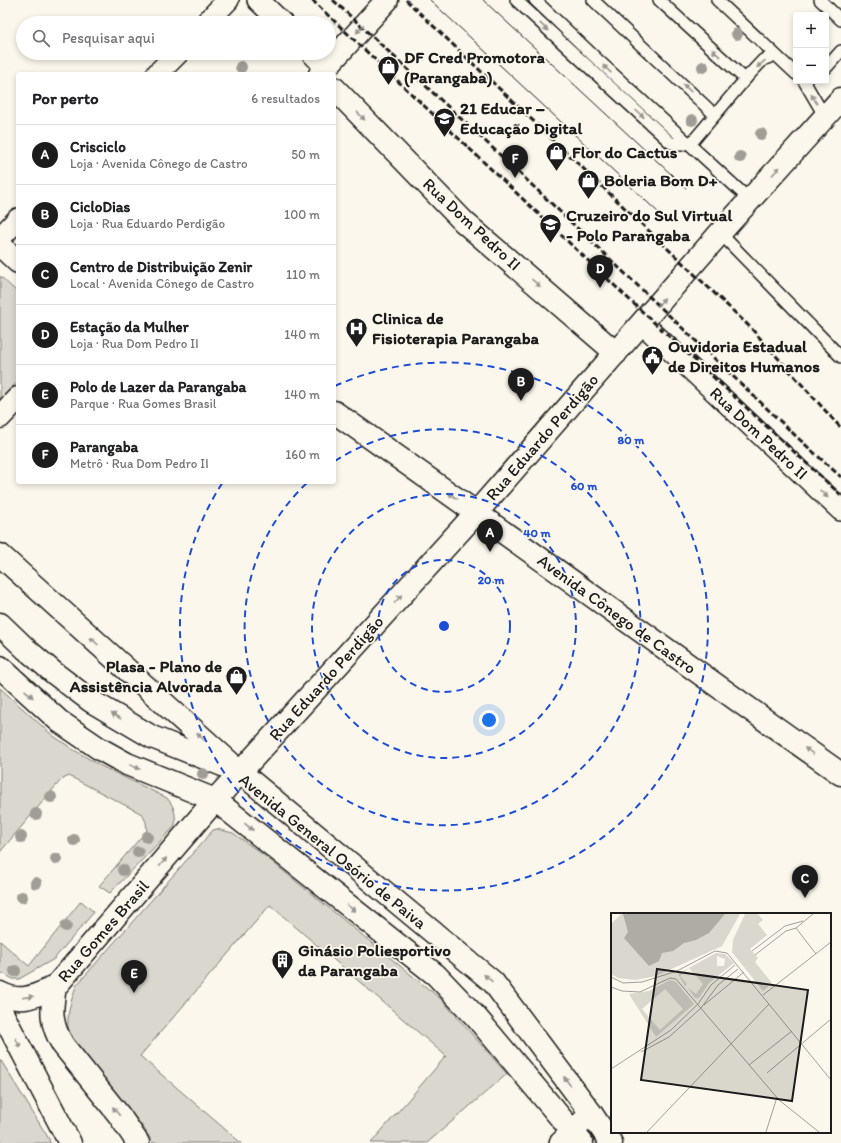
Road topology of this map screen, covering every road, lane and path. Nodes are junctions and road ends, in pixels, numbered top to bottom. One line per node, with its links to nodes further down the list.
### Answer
1 (228, 0): 10 (street)
2 (258, 0): 11 (street)
3 (387, 0): 14 (main road, one-way to 14)
4 (516, 0): 28 (lane, one-way to 28)
5 (535, 0): 28 (lane, one-way to 5)
6 (594, 0): 26 (lane, one-way to 6)
7 (659, 0): 22 (lane, one-way to 7)
8 (717, 0): 15 (lane)
9 (820, 0): 12 (lane)
10 (213, 16)
11 (275, 16)
12 (841, 20)
13 (841, 51): 18 (lane)
14 (336, 52)
15 (775, 55): 20 (lane); 22 (lane, one-way to 22)
16 (171, 60): 21 (street)
17 (328, 60): 19 (main road, one-way to 19)
18 (829, 65)
19 (320, 68)
20 (793, 71)
21 (159, 72)
22 (745, 79): 26 (lane)
23 (806, 84): 27 (lane, one-way to 23)
24 (336, 90): 36 (main road, Rua Dom Pedro II, one-way to 36)
25 (841, 99): 27 (main road, Rua Eduardo Perdigão)
26 (715, 115): 28 (lane)
27 (833, 118): 29 (main road, Rua Eduardo Perdigão, one-way to 27)
28 (688, 142): 29 (lane)
29 (750, 200): 31 (main road, Rua Eduardo Perdigão)
30 (16, 221): 32 (street)
31 (720, 234): 35 (main road, Rua Eduardo Perdigão, one-way to 31); 37 (lane)
32 (0, 238)
33 (0, 245): 34 (main road)
34 (16, 260)
35 (643, 324): 36 (main road, Rua Eduardo Perdigão); 41 (street, Rua Dom Pedro II, one-way to 41)
36 (616, 353): 42 (main road, Rua Eduardo Perdigão)
37 (841, 357)
38 (16, 400): 40 (main road)
39 (336, 413): 42 (main road, Avenida Cônego de Castro, one-way to 39)
40 (0, 417)
41 (841, 510)
42 (477, 512): 46 (main road, Rua Eduardo Perdigão, one-way to 42); 47 (main road, Avenida Cônego de Castro, one-way to 42)
43 (0, 555): 46 (main road, one-way to 43)
44 (0, 624): 46 (main road, Avenida General Osório de Paiva, one-way to 44)
45 (0, 667): 48 (main road, Avenida General Osório de Paiva, one-way to 48)
46 (240, 772): 48 (main road, Rua Gomes Brasil); 52 (main road, Avenida General Osório de Paiva, one-way to 46)
47 (841, 774)
48 (215, 800): 49 (main road, Rua Gomes Brasil, one-way to 48); 53 (main road, Avenida General Osório de Paiva, one-way to 53)
49 (55, 987): 50 (main road, one-way to 49); 55 (main road, Rua Gomes Brasil, one-way to 49)
50 (0, 993)
51 (0, 1009): 54 (main road, one-way to 54)
52 (591, 1113): 53 (street); 56 (main road, Avenida General Osório de Paiva)
53 (571, 1139)
54 (70, 1143)
55 (138, 1143)
56 (612, 1143)

